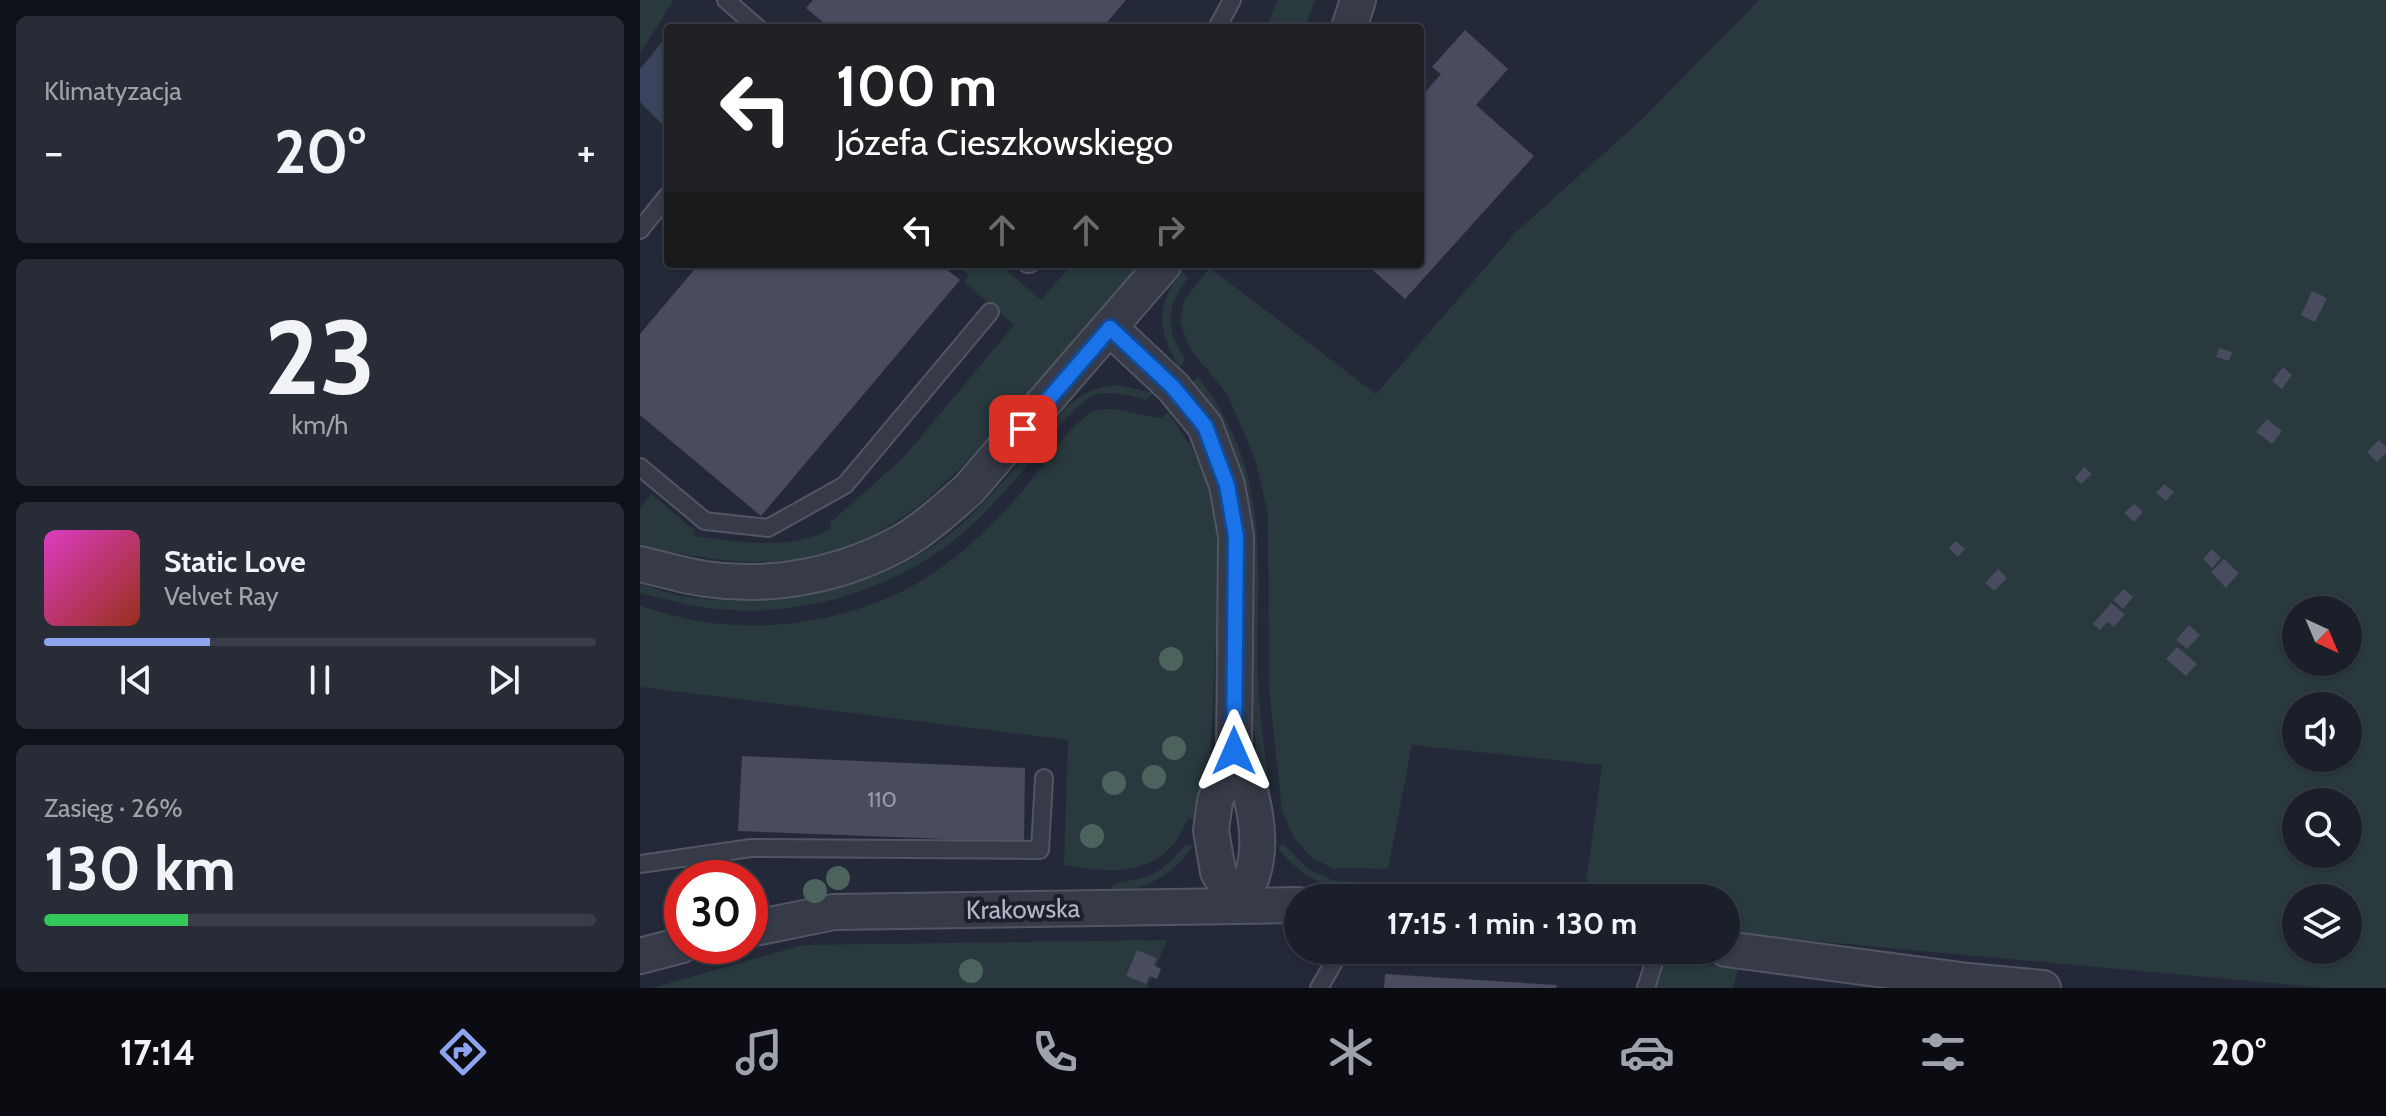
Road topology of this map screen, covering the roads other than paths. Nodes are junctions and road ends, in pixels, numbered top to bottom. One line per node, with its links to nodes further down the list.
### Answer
1 (726, 0): 4 (lane)
2 (1232, 0): 5 (lane)
3 (1358, 0): 6 (street)
4 (753, 24)
5 (1219, 24)
6 (1350, 24)
7 (664, 200): 8 (lane)
8 (640, 230)
9 (1161, 268): 11 (street)
10 (990, 312): 12 (lane)
11 (1110, 328): 13 (street); 14 (street)
12 (640, 467)
13 (640, 564)
14 (1234, 751): 17 (street); 17 (street)
15 (1044, 778): 16 (lane)
16 (640, 864)
17 (1238, 905): 18 (street, Krakowska); 19 (street, Krakowska)
18 (1284, 905)
19 (768, 925)
20 (664, 947): 21 (street)
21 (642, 949)
22 (1740, 951): 25 (street)
23 (1333, 964): 26 (lane)
24 (1654, 964): 27 (lane)
25 (1967, 985): 28 (street)
26 (1319, 988)
27 (1646, 988)
28 (2042, 988)

